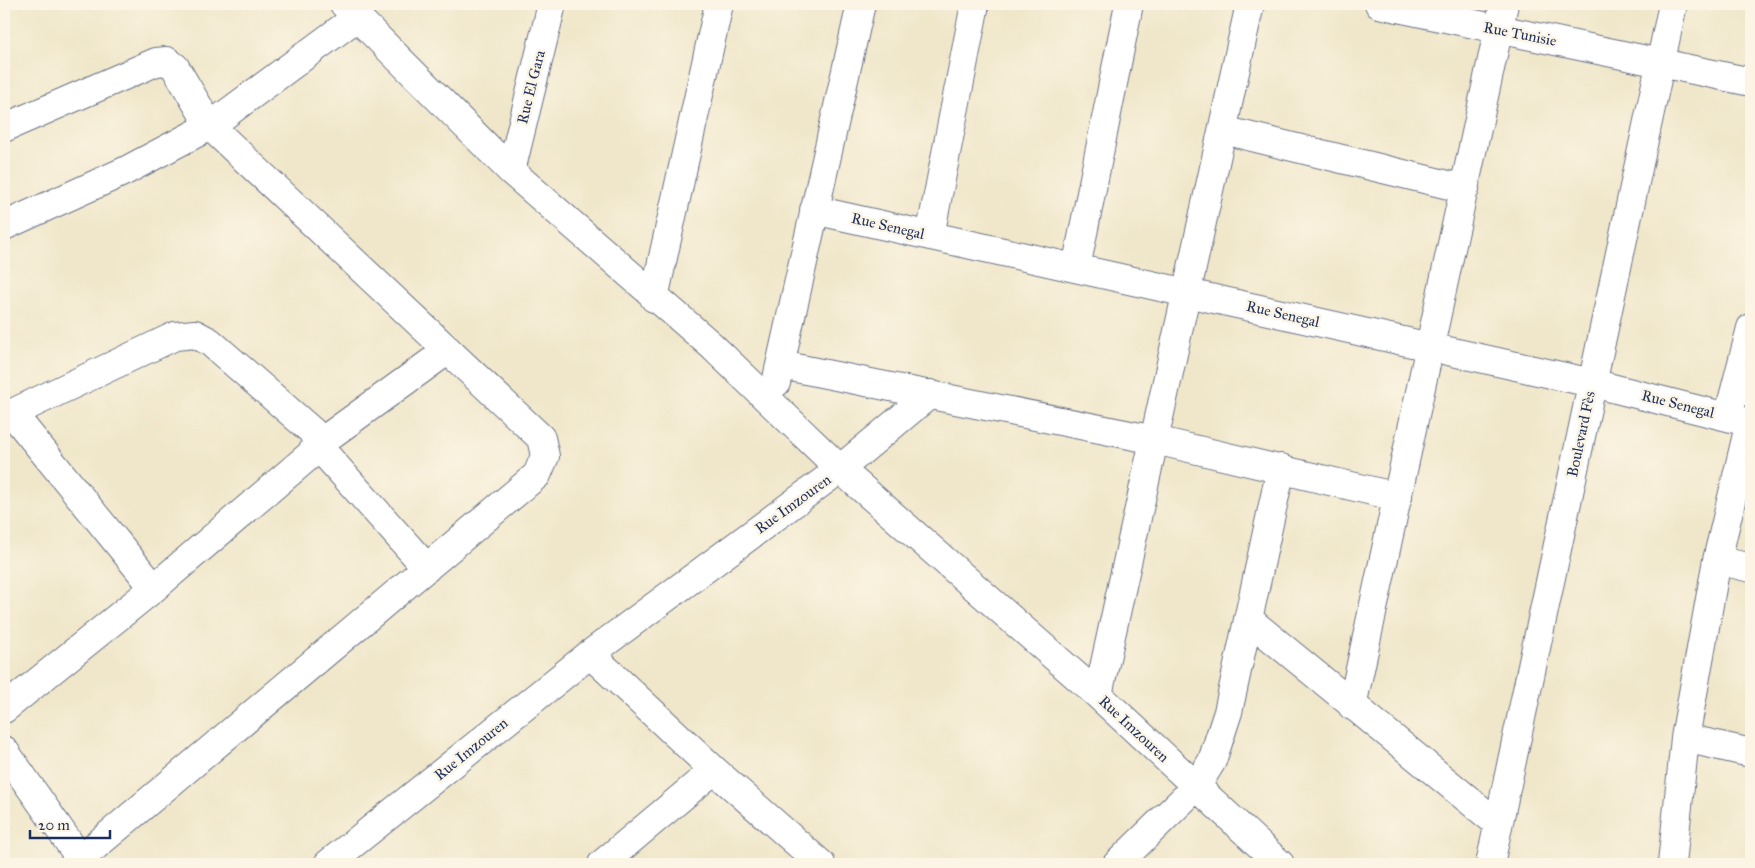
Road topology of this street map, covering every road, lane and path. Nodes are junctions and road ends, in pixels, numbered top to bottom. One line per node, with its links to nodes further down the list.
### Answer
1 (552, 4): 16 (street, Rue El Gara)
2 (719, 4): 23 (street)
3 (860, 4): 18 (street)
4 (975, 4): 20 (street)
5 (1129, 4): 21 (street)
6 (1250, 4): 15 (street)
7 (1379, 4): 10 (street, Rue Tunisie)
8 (1673, 4): 11 (street, Boulevard Fès)
9 (350, 10): 13 (street); 16 (street)
10 (1502, 17): 11 (street, Rue Tunisie); 17 (street)
11 (1660, 62): 12 (street, Rue Tunisie); 28 (street, Boulevard Fès)
12 (1751, 82)
13 (210, 126): 14 (street); 19 (street); 26 (street)
14 (4, 128)
15 (1223, 130): 17 (street); 22 (street)
16 (511, 171): 23 (street)
17 (1465, 189): 25 (street)
18 (814, 210): 20 (street, Rue Senegal); 27 (street)
19 (4, 226)
20 (930, 236): 21 (street, Rue Senegal)
21 (1076, 268): 22 (street, Rue Senegal)
22 (1188, 293): 25 (street, Rue Senegal); 33 (street)
23 (654, 298): 30 (street)
24 (1751, 328): 32 (street)
25 (1431, 348): 28 (street, Rue Senegal); 37 (street)
26 (448, 350): 34 (street); 39 (street)
27 (781, 365): 29 (street); 30 (street)
28 (1592, 383): 32 (street, Rue Senegal); 52 (street, Boulevard Fès)
29 (930, 394): 33 (street); 36 (street)
30 (771, 402): 36 (street)
31 (8, 415): 34 (street); 41 (street)
32 (1743, 420): 38 (street)
33 (1155, 440): 35 (street); 44 (street)
34 (317, 444): 39 (street); 41 (street)
35 (1281, 468): 37 (street); 42 (street)
36 (840, 469): 43 (street, Rue Imzouren); 44 (street, Rue Imzouren)
37 (1398, 497): 45 (street)
38 (1717, 560): 40 (street); 47 (street)
39 (427, 568): 53 (street)
40 (1751, 568)
41 (154, 588): 46 (street)
42 (1248, 619): 45 (street); 51 (street)
43 (590, 654): 50 (street); 54 (street, Rue Imzouren)
44 (1098, 695): 51 (street, Rue Imzouren)
45 (1352, 706): 52 (street)
46 (4, 709)
47 (1685, 738): 49 (street); 60 (street)
48 (4, 750): 53 (street)
49 (1751, 753)
50 (714, 770): 55 (street); 56 (street)
51 (1196, 787): 57 (street); 58 (street, Rue Imzouren)
52 (1498, 824): 59 (street, Boulevard Fès)
53 (80, 863)
54 (328, 864)
55 (602, 864)
56 (821, 864)
57 (1117, 864)
58 (1280, 864)
59 (1490, 864)
60 (1672, 864)

